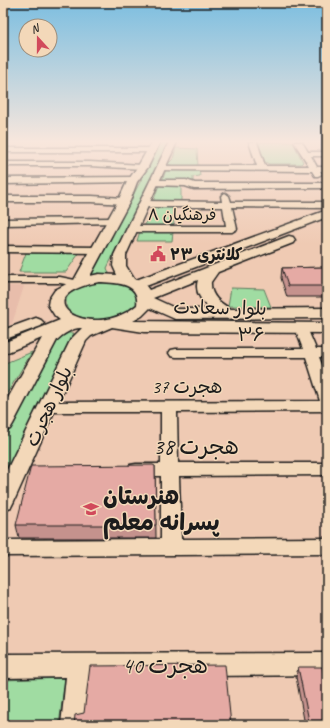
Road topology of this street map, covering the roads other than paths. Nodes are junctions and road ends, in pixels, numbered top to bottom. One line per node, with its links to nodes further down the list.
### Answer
1 (136, 176): 4 (main road)
2 (157, 176): 6 (main road)
3 (320, 176): 8 (street)
4 (133, 180): 5 (street); 10 (main road)
5 (3, 181)
6 (154, 183): 7 (street); 11 (main road)
7 (223, 186): 8 (street); 12 (street)
8 (326, 187)
9 (3, 200): 10 (street)
10 (124, 201): 15 (main road)
11 (144, 204): 12 (street); 18 (main road)
12 (227, 205): 13 (street); 18 (street, فرهنگیان ۸)
13 (327, 205)
14 (327, 213): 22 (main road)
15 (114, 221): 16 (street); 20 (main road)
16 (3, 222)
17 (327, 225): 21 (main road)
18 (132, 230): 26 (main road)
19 (3, 250): 20 (street)
20 (98, 250): 25 (main road)
21 (214, 269): 24 (main road); 28 (main road)
22 (172, 272): 24 (main road); 26 (main road)
23 (3, 280): 25 (street)
24 (185, 281): 27 (main road)
25 (78, 283): 26 (main road); 30 (main road)
26 (132, 283): 27 (main road)
27 (146, 298): 31 (main road, بلوار سعادت); 32 (main road)
28 (227, 313): 29 (main road, بلوار سعادت); 31 (main road, بلوار سعادت)
29 (327, 313)
30 (70, 319): 32 (main road); 35 (main road); 36 (main road); 44 (main road, بلوار هجرت)
31 (178, 320): 32 (main road, بلوار سعادت); 33 (main road, بلوار سعادت)
32 (110, 324): 43 (main road, بلوار هجرت)
33 (301, 328): 34 (main road, بلوار سعادت); 38 (street)
34 (327, 328)
35 (3, 335)
36 (3, 349)
37 (176, 353): 38 (street, ۳۶)
38 (311, 353): 39 (street, ۳۶); 40 (street)
39 (327, 353)
40 (327, 400)
41 (169, 406): 42 (street, هجرت 37); 43 (street, هجرت 37); 47 (street)
42 (327, 406)
43 (48, 407): 48 (main road, بلوار هجرت)
44 (3, 424)
45 (327, 469): 47 (street, هجرت 38)
46 (122, 470): 47 (street, هجرت 38)
47 (170, 470): 50 (street)
48 (3, 501)
49 (327, 546): 50 (street)
50 (170, 547): 51 (street)
51 (3, 548)
52 (327, 664): 54 (street, هجرت 40)
53 (3, 666): 54 (street, هجرت 40)
54 (79, 666): 55 (street)
55 (73, 725)

